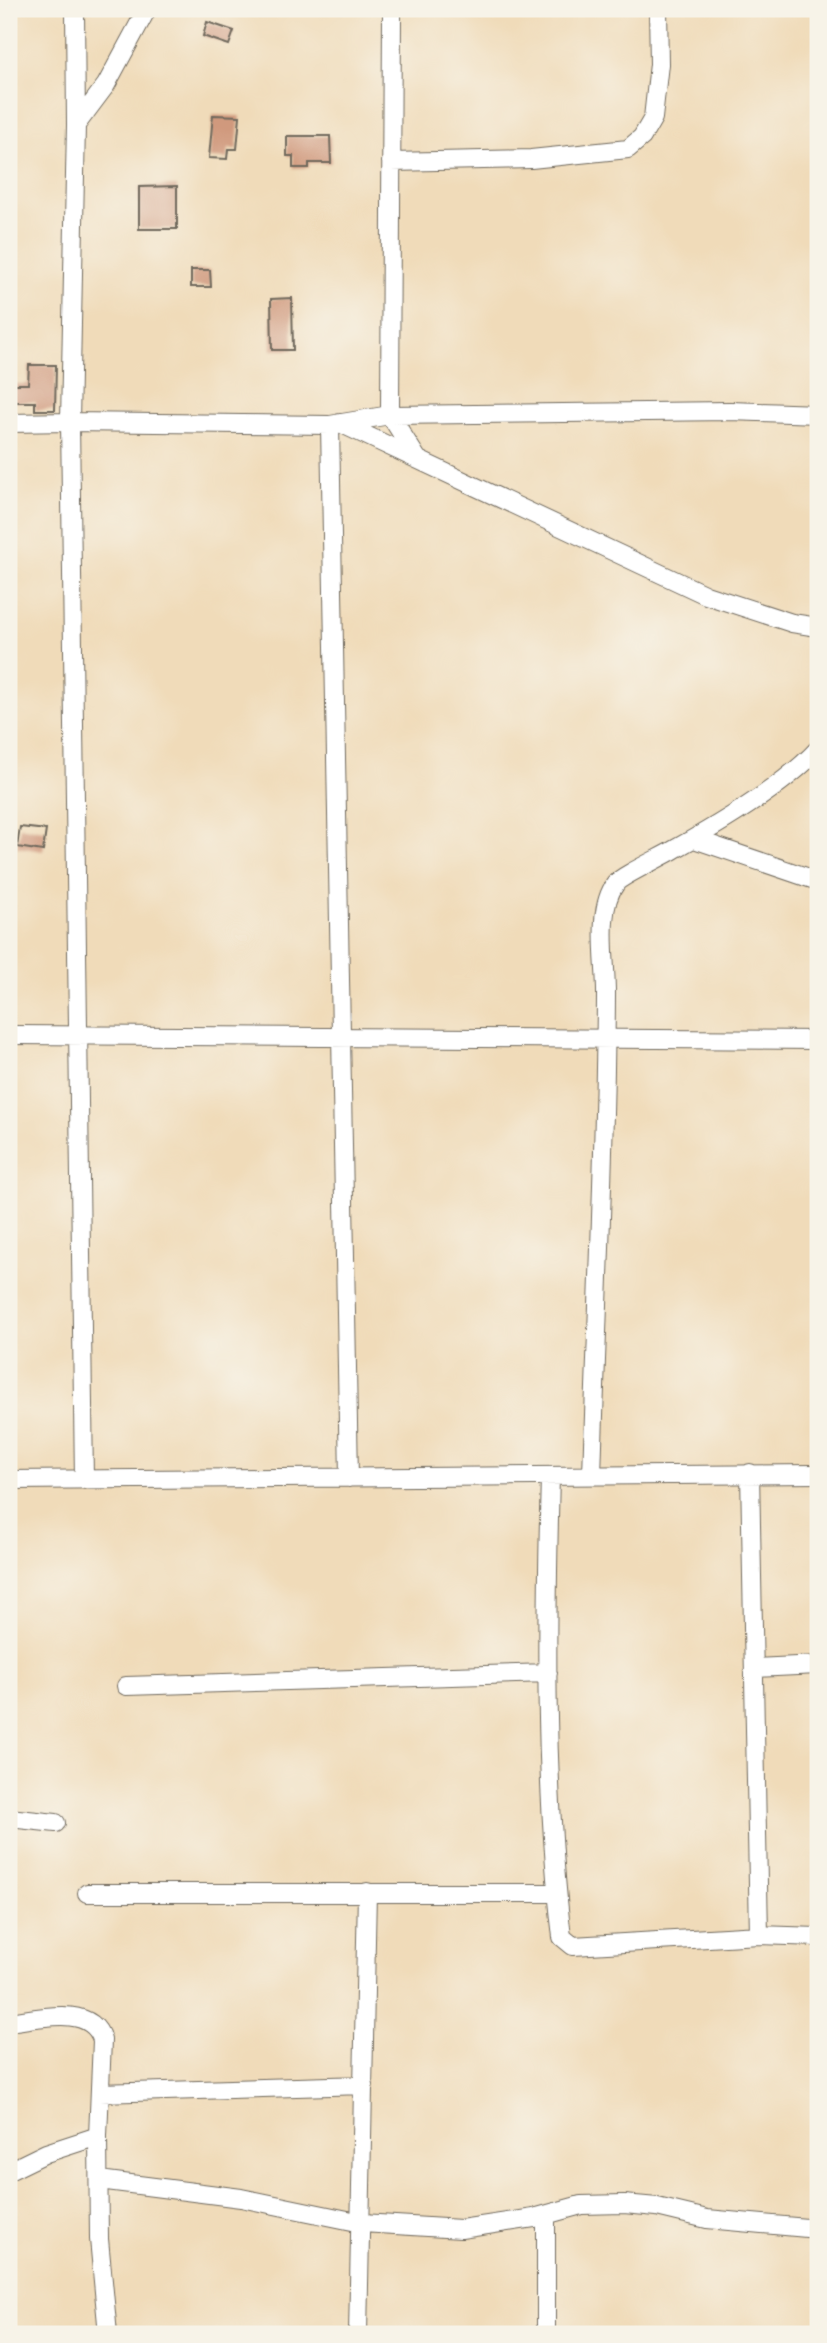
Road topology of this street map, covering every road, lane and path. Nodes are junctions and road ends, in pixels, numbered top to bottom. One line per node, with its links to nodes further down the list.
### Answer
1 (75, 9): 5 (street)
2 (147, 9): 5 (street)
3 (392, 9): 6 (street)
4 (658, 9): 6 (street)
5 (76, 125): 9 (street)
6 (391, 162): 8 (street)
7 (818, 414): 8 (street)
8 (390, 415): 11 (street); 12 (street)
9 (70, 422): 10 (street); 11 (street); 17 (street)
10 (9, 423)
11 (335, 424): 12 (street); 19 (street)
12 (416, 458): 13 (street)
13 (818, 626)
14 (818, 749): 15 (street)
15 (694, 839): 16 (street); 20 (street)
16 (818, 881)
17 (78, 1034): 18 (street); 19 (street); 28 (street)
18 (9, 1035)
19 (339, 1036): 20 (street); 26 (street)
20 (606, 1038): 21 (street); 24 (street)
21 (818, 1040)
22 (750, 1473): 23 (street); 24 (street); 30 (street)
23 (818, 1474)
24 (592, 1475): 25 (street)
25 (550, 1476): 26 (street); 31 (street)
26 (348, 1478): 28 (street)
27 (9, 1480): 28 (street)
28 (84, 1480)
29 (818, 1665): 30 (street)
30 (755, 1668): 38 (street)
31 (548, 1672): 32 (street); 37 (street)
32 (126, 1686)
33 (9, 1818): 34 (street)
34 (56, 1823)
35 (367, 1892): 36 (street); 37 (street); 41 (street)
36 (87, 1893)
37 (557, 1893): 38 (street)
38 (759, 1935): 39 (street)
39 (818, 1937)
40 (9, 2022): 42 (street)
41 (364, 2085): 42 (street); 47 (street)
42 (100, 2092): 43 (street)
43 (98, 2136): 44 (street); 45 (street)
44 (9, 2171)
45 (99, 2180): 47 (street); 49 (street)
46 (545, 2215): 47 (street); 48 (street); 51 (street)
47 (362, 2224): 50 (street)
48 (818, 2229)
49 (108, 2334)
50 (358, 2334)
51 (546, 2334)

